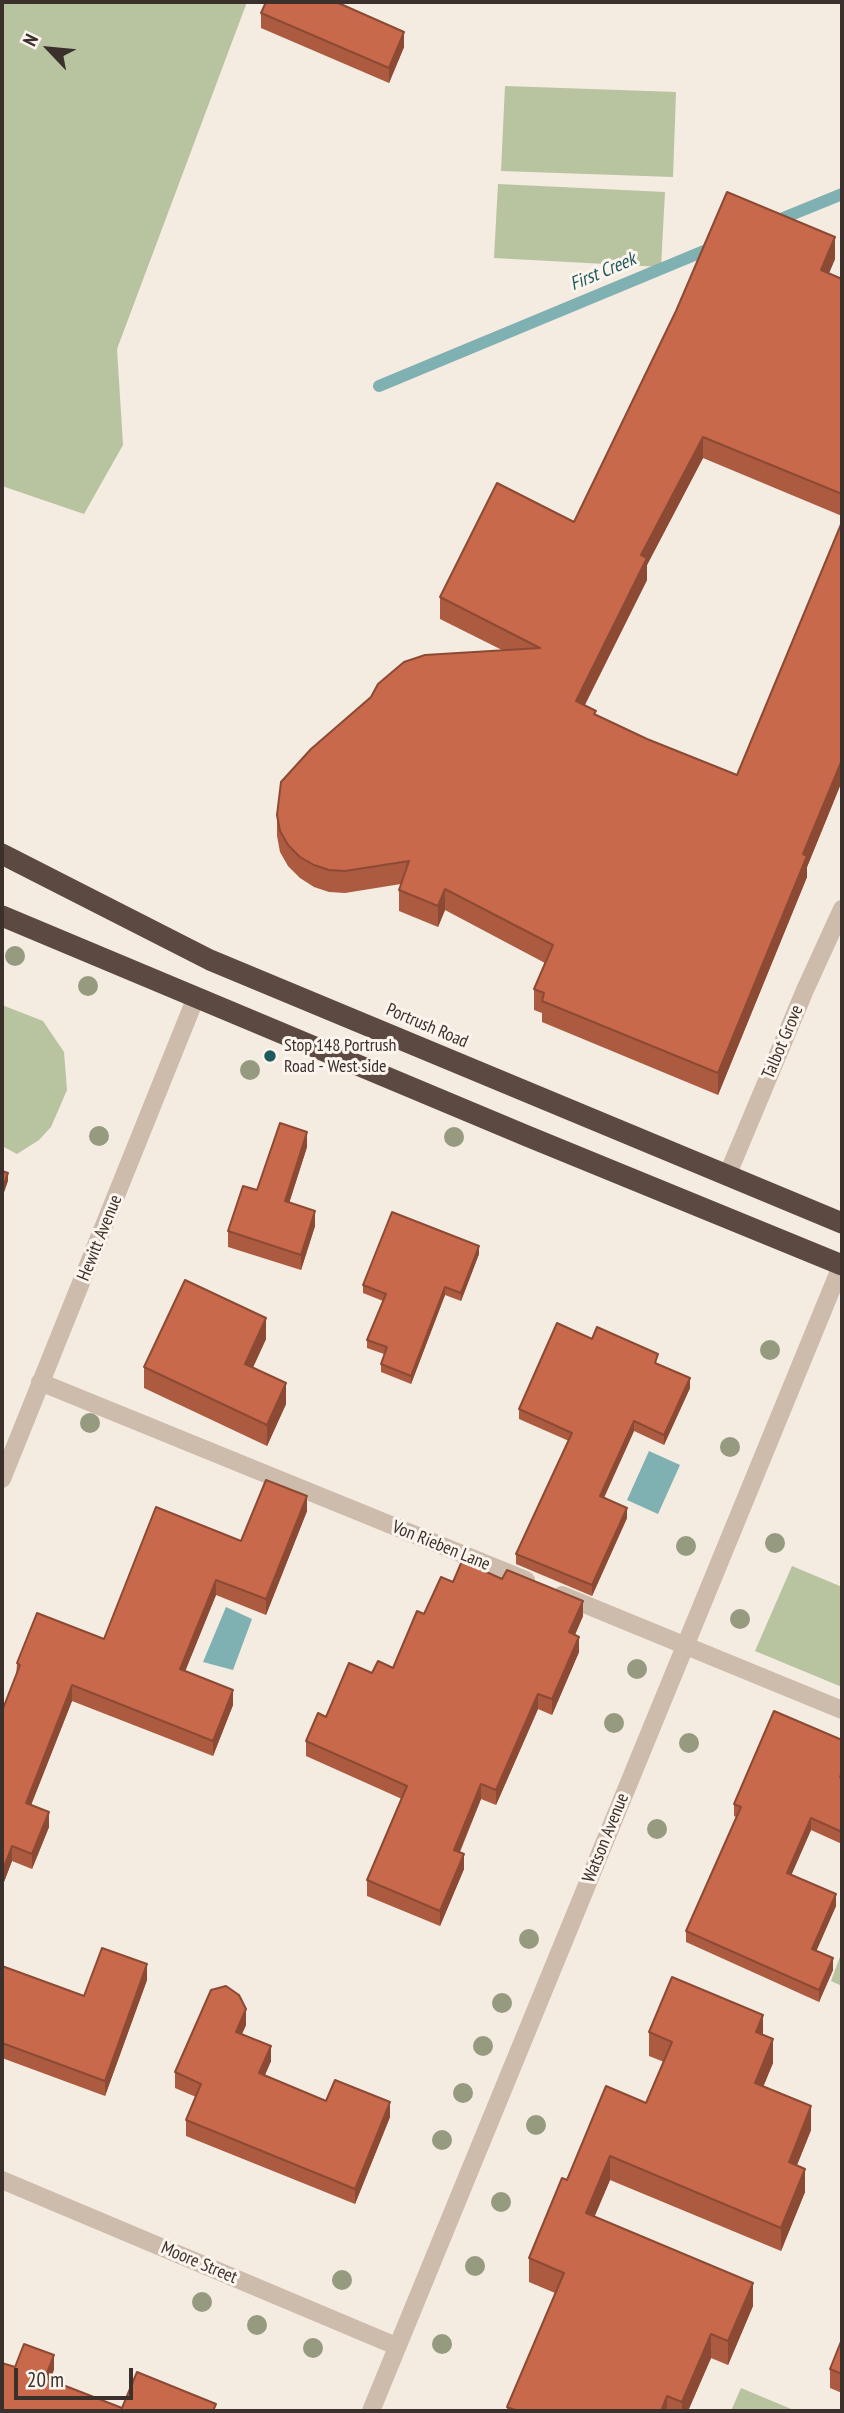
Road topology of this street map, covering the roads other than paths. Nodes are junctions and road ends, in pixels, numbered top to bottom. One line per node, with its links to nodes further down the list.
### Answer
1 (2, 854): 5 (highway, Portrush Road)
2 (842, 909): 5 (street, Talbot Grove)
3 (2, 916): 4 (highway)
4 (196, 997): 7 (highway); 8 (street, Hewitt Avenue)
5 (727, 1177): 6 (highway, Portrush Road)
6 (842, 1223)
7 (842, 1265): 10 (street, Watson Avenue)
8 (40, 1382): 9 (street, Hewitt Avenue); 10 (street, Von Rieben Lane)
9 (2, 1479)
10 (686, 1645): 11 (street, Von Rieben Lane); 13 (street, Watson Avenue)
11 (842, 1710)
12 (2, 2180): 13 (street, Moore Street)
13 (396, 2346): 14 (street, Watson Avenue)
14 (371, 2411)

